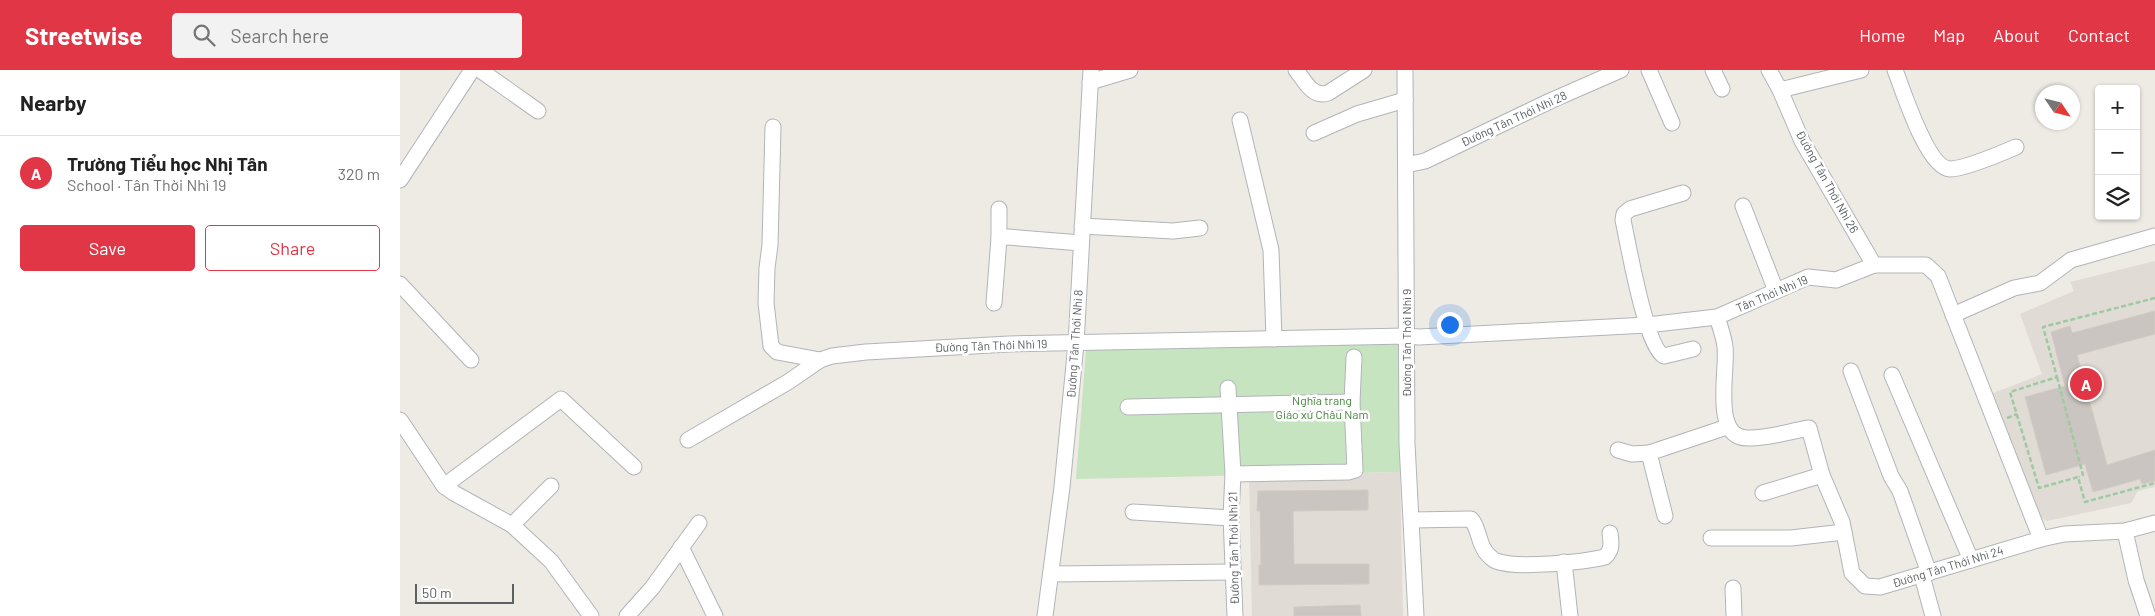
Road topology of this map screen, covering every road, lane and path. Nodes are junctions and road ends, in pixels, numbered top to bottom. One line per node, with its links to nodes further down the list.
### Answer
1 (472, 70): 25 (street)
2 (480, 70): 18 (street)
3 (1130, 70): 13 (street)
4 (1296, 70): 5 (street)
5 (1364, 70)
6 (1405, 70): 17 (street, Đường Tân Thới Nhì 9)
7 (1621, 70): 14 (street, Đường Tân Thới Nhì 28)
8 (1649, 70): 20 (street)
9 (1713, 70): 15 (street)
10 (1769, 70): 16 (street, Đường Tân Thới Nhì 26)
11 (1861, 70): 16 (street)
12 (1895, 70): 23 (street)
13 (1090, 76): 29 (street, Đường Tân Thới Nhì 8)
14 (1591, 76): 24 (street, Đường Tân Thới Nhì 28)
15 (1722, 89)
16 (1780, 90): 34 (street, Đường Tân Thới Nhì 26)
17 (1405, 100): 22 (street); 24 (street, Đường Tân Thới Nhì 9)
18 (538, 111)
19 (1240, 120): 43 (street)
20 (1672, 124)
21 (773, 127): 48 (street)
22 (1314, 133)
23 (2016, 147)
24 (1406, 164): 42 (street, Đường Tân Thới Nhì 9)
25 (402, 172)
26 (1683, 193): 41 (street)
27 (1743, 206): 36 (street)
28 (999, 209): 32 (street)
29 (1082, 226): 30 (street); 33 (street, Đường Tân Thới Nhì 8)
30 (1200, 228)
31 (2155, 236): 39 (street)
32 (999, 238): 33 (street); 38 (street)
33 (1081, 242): 44 (street, Đường Tân Thới Nhì 8)
34 (1874, 265): 36 (street, Tân Thời Nhì 19); 39 (street, Tân Thời Nhì 19)
35 (400, 284): 47 (street)
36 (1776, 292): 40 (street, Tân Thời Nhì 19)
37 (2155, 298): 51 (path)
38 (994, 303)
39 (1954, 315): 79 (street, Tân Thời Nhì 19)
40 (1717, 317): 41 (street, Tân Thời Nhì 19); 56 (street)
41 (1646, 325): 42 (street, Tân Thời Nhì 19); 45 (street)
42 (1407, 336): 43 (street, Đường Tân Thới Nhì 19); 71 (street, Đường Tân Thới Nhì 9)
43 (1274, 339): 44 (street, Đường Tân Thới Nhì 19)
44 (1076, 344): 48 (street, Đường Tân Thới Nhì 19); 84 (street, Đường Tân Thới Nhì 8)
45 (1692, 349)
46 (1354, 357): 53 (street)
47 (471, 360)
48 (820, 360): 57 (street, Đường Tân Thới Nhì 19)
49 (1851, 371): 85 (street)
50 (1892, 375): 81 (street)
51 (2057, 377): 62 (path); 62 (path)
52 (1228, 396): 53 (street); 54 (street); 63 (street, Đường Tân Thới Nhì 21)
53 (1352, 402): 63 (street)
54 (1128, 408)
55 (400, 420): 65 (street)
56 (1727, 427): 59 (street); 61 (street, Đường Tân Thới Nhì 24)
57 (688, 440)
58 (1618, 450): 59 (street)
59 (1649, 453): 69 (street)
60 (634, 467): 65 (street)
61 (1822, 475): 67 (street); 76 (street, Đường Tân Thới Nhì 24)
62 (2078, 477): 64 (path)
63 (1233, 478): 70 (street, Đường Tân Thới Nhì 21)
64 (2155, 483)
65 (444, 486): 74 (street)
66 (551, 486): 74 (street)
67 (1763, 493)
68 (1133, 512): 70 (street)
69 (1665, 516)
70 (1231, 518): 83 (street, Đường Tân Thới Nhì 21)
71 (1412, 520): 82 (street); 93 (street, Đường Tân Thới Nhì 9)
72 (699, 523): 80 (street)
73 (2155, 523): 75 (street, Đường Tân Thới Nhì 24)
74 (512, 525): 88 (street)
75 (2125, 531): 79 (street, Đường Tân Thới Nhì 24); 87 (street)
76 (1844, 532): 78 (street); 85 (street, Đường Tân Thới Nhì 24)
77 (1610, 533): 82 (street)
78 (1711, 538)
79 (2041, 539): 81 (street, Đường Tân Thới Nhì 24)
80 (681, 547): 89 (street); 90 (street)
81 (1971, 560): 85 (street, Đường Tân Thới Nhì 24)
82 (1564, 562): 94 (street)
83 (1233, 572): 84 (street); 92 (street, Đường Tân Thới Nhì 21)
84 (1051, 574): 91 (street, Đường Tân Thới Nhì 8)
85 (1926, 574): 96 (street)
86 (1733, 588): 95 (street)
87 (2150, 613)
88 (591, 616)
89 (627, 616)
90 (715, 616)
91 (1045, 616)
92 (1235, 616)
93 (1416, 616)
94 (1570, 616)
95 (1734, 616)
96 (1933, 616)

